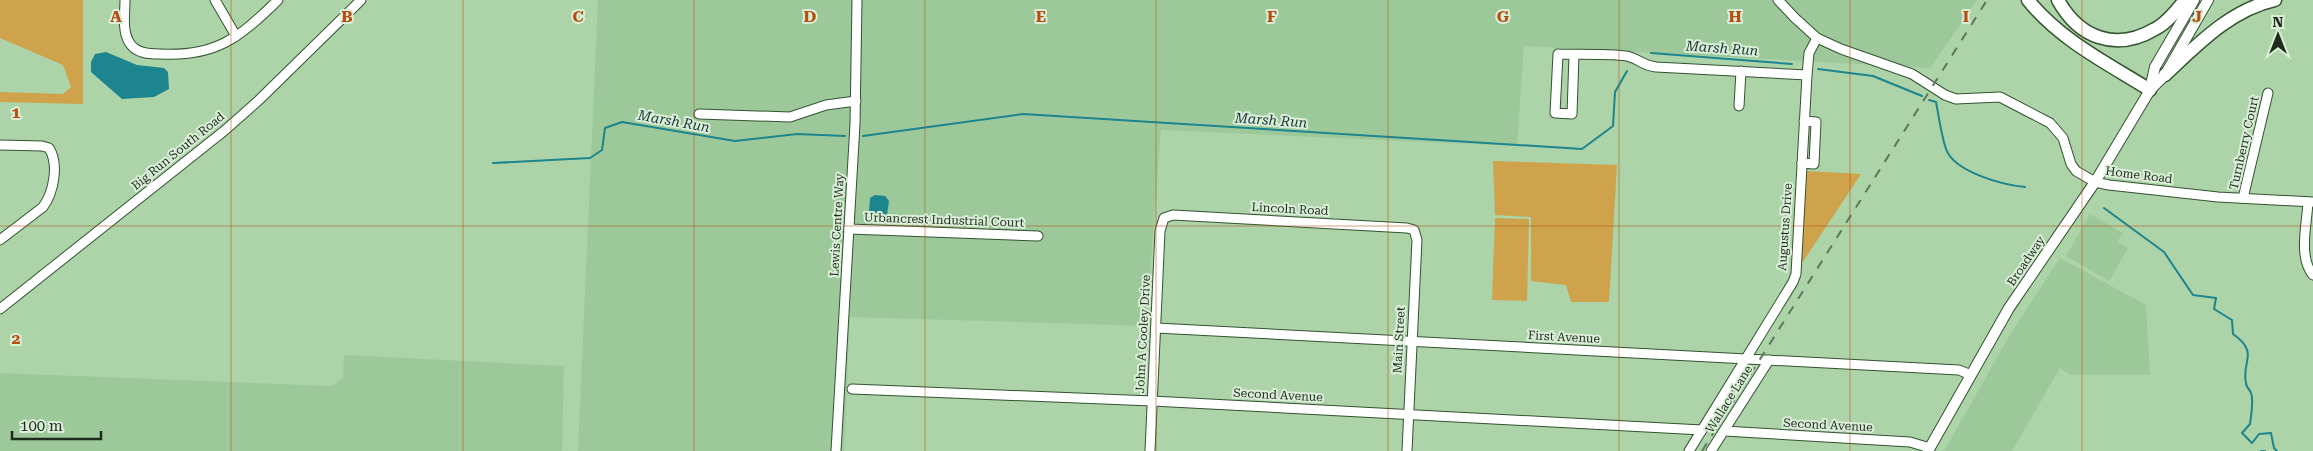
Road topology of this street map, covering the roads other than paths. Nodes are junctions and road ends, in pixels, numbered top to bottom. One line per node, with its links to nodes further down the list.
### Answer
1 (125, 0): 13 (street)
2 (215, 0): 13 (street)
3 (278, 0): 13 (street)
4 (857, 0): 21 (street, Lewis Centre Way)
5 (1778, 0): 14 (street)
6 (2028, 0): 19 (highway)
7 (2058, 0): 8 (highway)
8 (2186, 0)
9 (2194, 0): 19 (main road)
10 (2208, 0): 17 (main road)
11 (2275, 0): 17 (highway)
12 (356, 1): 34 (street, Big Run South Road)
13 (236, 36)
14 (1817, 38): 18 (street, Augustus Drive); 25 (street, Home Road)
15 (1574, 55): 15 (street); 16 (street)
16 (1742, 71): 18 (street); 22 (street)
17 (2164, 74): 19 (main road)
18 (1807, 75): 37 (street, Augustus Drive)
19 (2150, 90): 25 (main road, Broadway)
20 (2268, 93): 26 (street, Turnberry Court)
21 (856, 101): 23 (street); 29 (street, Lewis Centre Way)
22 (1739, 106)
23 (699, 114)
24 (0, 145): 32 (street)
25 (2095, 182): 26 (street, Home Road); 39 (main road, Broadway)
26 (2243, 198): 27 (street, Home Road)
27 (2310, 202): 33 (street)
28 (1164, 218): 30 (street, Lincoln Road); 35 (street, John A Cooley Drive)
29 (849, 229): 31 (street, Urbancrest Industrial Court); 46 (street, Lewis Centre Way)
30 (1414, 230): 36 (street, Main Street)
31 (1038, 236)
32 (0, 240)
33 (2313, 275)
34 (0, 309)
35 (1156, 328): 36 (street, First Avenue); 41 (street, John A Cooley Drive)
36 (1412, 341): 37 (street, First Avenue); 42 (street, Main Street)
37 (1745, 359): 38 (street, First Avenue); 43 (street, Augustus Drive)
38 (1769, 360): 39 (street, First Avenue); 44 (street, Wallace Lane)
39 (1971, 375): 45 (main road, Broadway)
40 (852, 389): 41 (street, Second Avenue)
41 (1152, 401): 42 (street, Second Avenue); 47 (street, John A Cooley Drive)
42 (1408, 415): 43 (street, Second Avenue); 48 (street, Main Street)
43 (1702, 430): 49 (street, Augustus Drive)
44 (1724, 431): 45 (street, Second Avenue); 50 (street, Wallace Lane)
45 (1929, 450)
46 (836, 451)
47 (1150, 451)
48 (1407, 451)
49 (1689, 451)
50 (1711, 451)

